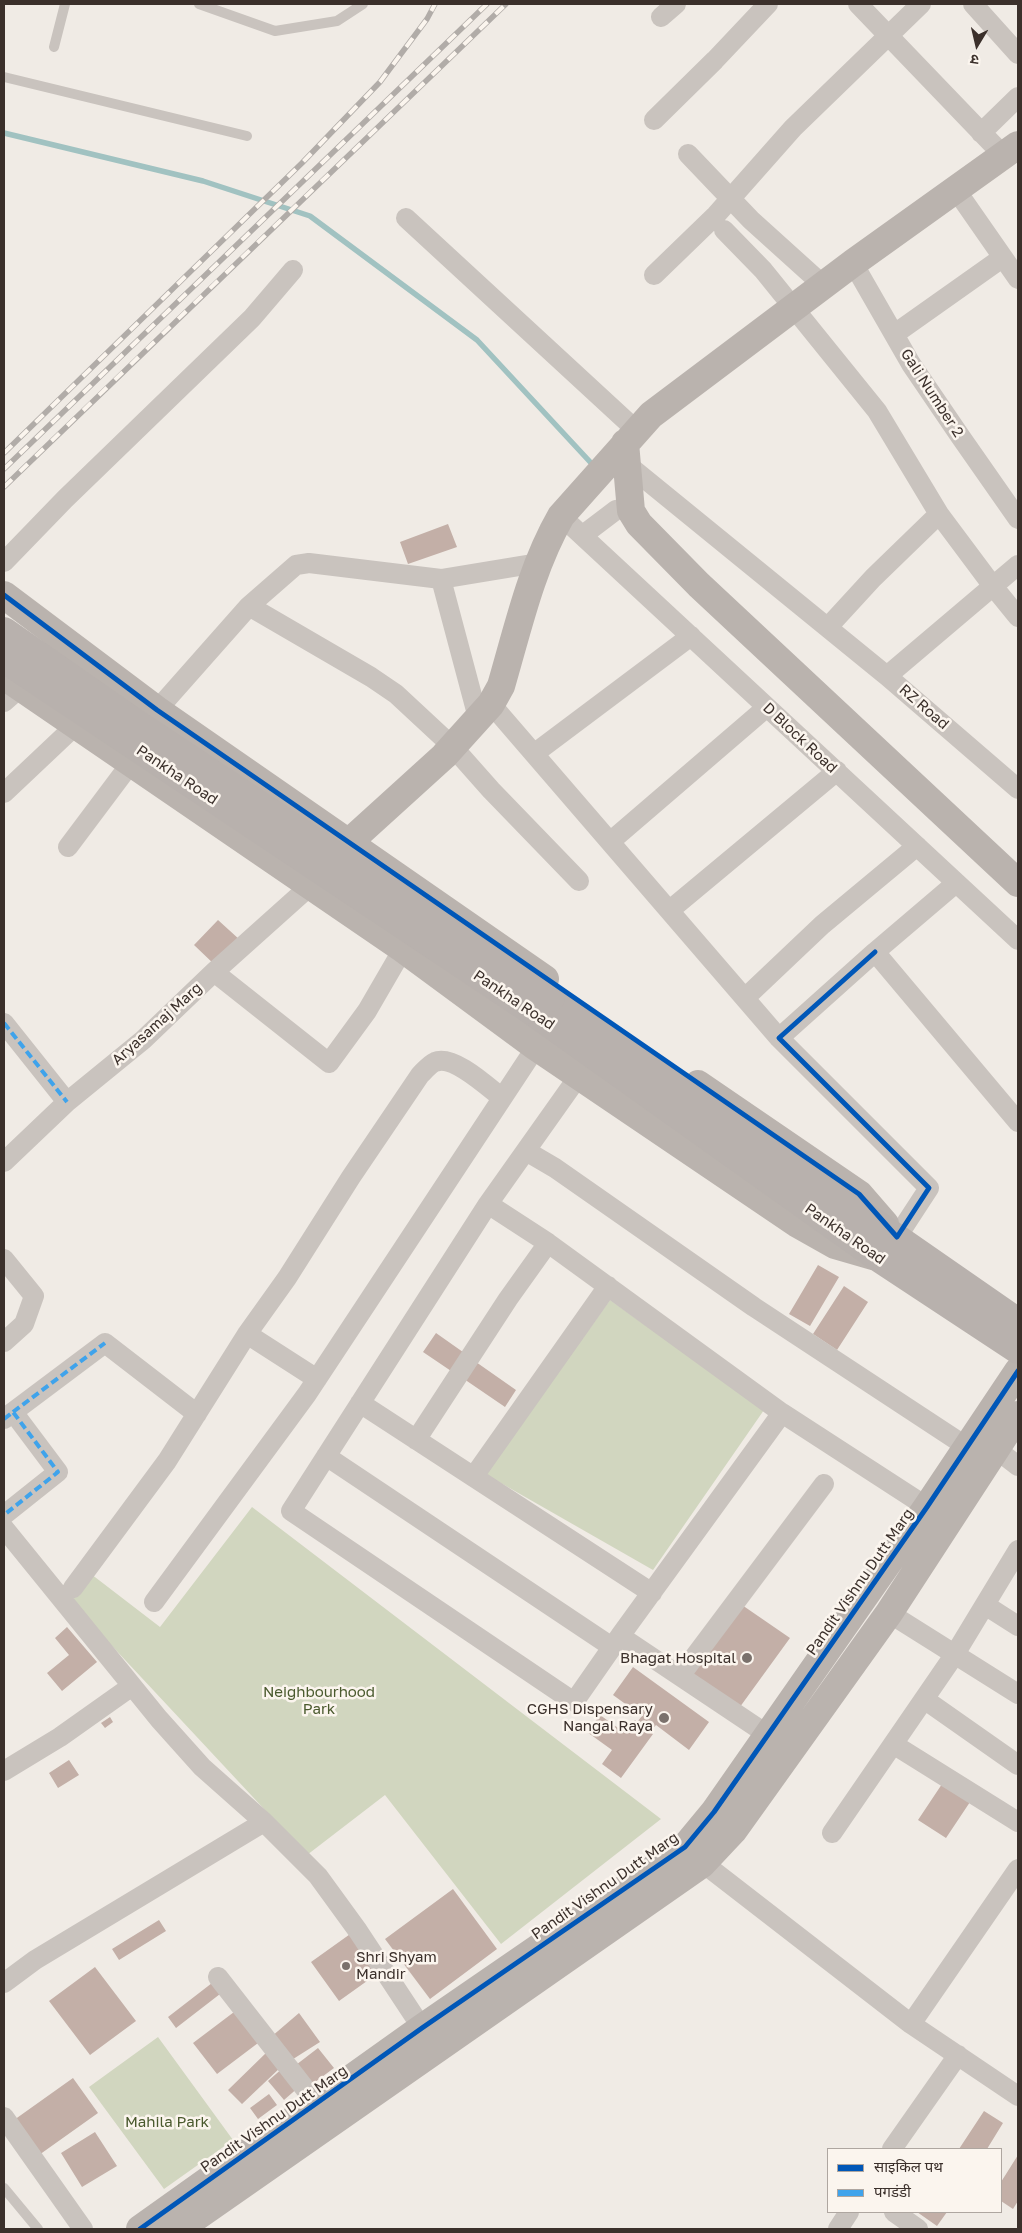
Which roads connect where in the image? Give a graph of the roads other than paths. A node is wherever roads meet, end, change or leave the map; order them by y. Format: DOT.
graph roads {
  1 [pos="65,4"];
  2 [pos="199,4"];
  3 [pos="363,4"];
  4 [pos="676,4"];
  5 [pos="768,4"];
  6 [pos="858,4"];
  7 [pos="921,4"];
  8 [pos="973,4"];
  9 [pos="661,17"];
  10 [pos="889,36"];
  11 [pos="54,47"];
  12 [pos="1018,54"];
  13 [pos="4,78"];
  14 [pos="1018,97"];
  15 [pos="654,120"];
  16 [pos="981,133"];
  17 [pos="247,136"];
  18 [pos="1011,150"];
  19 [pos="688,154"];
  20 [pos="956,190"];
  21 [pos="730,199"];
  22 [pos="406,218"];
  23 [pos="724,230"];
  24 [pos="1002,258"];
  25 [pos="853,263"];
  26 [pos="293,270"];
  27 [pos="654,275"];
  28 [pos="1018,279"];
  29 [pos="823,285"];
  30 [pos="793,308"];
  31 [pos="896,334"];
  32 [pos="630,446"];
  33 [pos="631,508"];
  34 [pos="939,514"];
  35 [pos="561,516"];
  36 [pos="1018,519"];
  37 [pos="583,535"];
  38 [pos="4,562"];
  39 [pos="538,562"];
  40 [pos="1018,565"];
  41 [pos="441,579"];
  42 [pos="992,585"];
  43 [pos="4,596"];
  44 [pos="249,606"];
  45 [pos="1018,617"];
  46 [pos="828,628"];
  47 [pos="4,632"];
  48 [pos="691,636"];
  49 [pos="4,659"];
  50 [pos="888,676"];
  51 [pos="9,689"];
  52 [pos="767,707"];
  53 [pos="157,710"];
  54 [pos="485,711"];
  55 [pos="76,725"];
  56 [pos="452,746"];
  57 [pos="535,753"];
  58 [pos="131,764"];
  59 [pos="837,772"];
  60 [pos="1018,789"];
  61 [pos="4,793"];
  62 [pos="611,841"];
  63 [pos="349,843"];
  64 [pos="917,846"];
  65 [pos="68,847"];
  66 [pos="578,881"];
  67 [pos="956,883"];
  68 [pos="1018,883"];
  69 [pos="308,884"];
  70 [pos="670,910"];
  71 [pos="1018,940"];
  72 [pos="403,949"];
  73 [pos="875,952"];
  74 [pos="214,972"];
  75 [pos="745,998"];
  76 [pos="541,1004"];
  77 [pos="4,1023"];
  78 [pos="779,1038"];
  79 [pos="536,1047"];
  80 [pos="578,1077"];
  81 [pos="502,1098"];
  82 [pos="67,1102"];
  83 [pos="1018,1122"];
  84 [pos="526,1151"];
  85 [pos="4,1162"];
  86 [pos="488,1204"];
  87 [pos="898,1237"];
  88 [pos="548,1243"];
  89 [pos="877,1257"];
  90 [pos="4,1258"];
  91 [pos="608,1286"];
  92 [pos="1018,1322"];
  93 [pos="247,1334"];
  94 [pos="4,1342"];
  95 [pos="1018,1350"];
  96 [pos="1018,1372"];
  97 [pos="317,1379"];
  98 [pos="360,1403"];
  99 [pos="782,1413"];
  100 [pos="197,1414"];
  101 [pos="8,1415"];
  102 [pos="1018,1415"];
  103 [pos="416,1440"];
  104 [pos="967,1447"];
  105 [pos="996,1449"];
  106 [pos="326,1456"];
  107 [pos="1018,1466"];
  108 [pos="474,1476"];
  109 [pos="824,1484"];
  110 [pos="927,1507"];
  111 [pos="4,1515"];
  112 [pos="4,1528"];
  113 [pos="1018,1550"];
  114 [pos="73,1588"];
  115 [pos="652,1593"];
  116 [pos="154,1602"];
  117 [pos="985,1605"];
  118 [pos="889,1614"];
  119 [pos="1018,1626"];
  120 [pos="616,1642"];
  121 [pos="955,1654"];
  122 [pos="680,1676"];
  123 [pos="132,1686"];
  124 [pos="1018,1694"];
  125 [pos="924,1699"];
  126 [pos="768,1734"];
  127 [pos="893,1744"];
  128 [pos="1018,1765"];
  129 [pos="4,1771"];
  130 [pos="264,1822"];
  131 [pos="1018,1822"];
  132 [pos="832,1833"];
  133 [pos="694,1856"];
  134 [pos="1018,1869"];
  135 [pos="218,1977"];
  136 [pos="4,1983"];
  137 [pos="912,2024"];
  138 [pos="422,2028"];
  139 [pos="958,2055"];
  140 [pos="1018,2096"];
  141 [pos="317,2104"];
  142 [pos="4,2117"];
  143 [pos="893,2148"];
  144 [pos="4,2188"];
  145 [pos="848,2213"];
  146 [pos="895,2213"];
  147 [pos="38,2229"];
  148 [pos="84,2229"];
  149 [pos="140,2229"];
  150 [pos="179,2229"];
  151 [pos="838,2229"];
  152 [pos="918,2229"];
  1 -- 11 [label="lane"];
  2 -- 3 [label="lane"];
  4 -- 9 [label="street"];
  5 -- 15 [label="street"];
  6 -- 10 [label="street"];
  7 -- 10 [label="street"];
  8 -- 12 [label="street"];
  10 -- 16 [label="street"];
  10 -- 21 [label="street"];
  13 -- 17 [label="lane"];
  14 -- 16 [label="street"];
  16 -- 18 [label="street"];
  18 -- 20 [label="street"];
  19 -- 21 [label="street"];
  20 -- 24 [label="street"];
  20 -- 25 [label="street"];
  21 -- 27 [label="street"];
  21 -- 29 [label="street"];
  22 -- 32 [label="street, RZ Road"];
  23 -- 30 [label="street"];
  24 -- 28 [label="street"];
  24 -- 31 [label="street"];
  25 -- 29 [label="street"];
  25 -- 31 [label="street, Gali Number 2"];
  26 -- 38 [label="street"];
  29 -- 30 [label="street"];
  30 -- 32 [label="street"];
  30 -- 34 [label="street"];
  31 -- 36 [label="street, Gali Number 2"];
  32 -- 33 [label="street"];
  32 -- 35 [label="street"];
  32 -- 46 [label="street, RZ Road"];
  33 -- 37 [label="street"];
  33 -- 68 [label="street"];
  34 -- 42 [label="street"];
  34 -- 46 [label="street"];
  35 -- 37 [label="street, D Block Road"];
  35 -- 39 [label="street"];
  37 -- 48 [label="street, D Block Road"];
  39 -- 41 [label="street"];
  39 -- 54 [label="street"];
  40 -- 42 [label="street"];
  41 -- 44 [label="street"];
  41 -- 54 [label="street"];
  42 -- 45 [label="street"];
  42 -- 50 [label="street"];
  43 -- 53 [label="street"];
  44 -- 53 [label="street"];
  44 -- 56 [label="street"];
  46 -- 50 [label="street, RZ Road"];
  47 -- 76 [label="main road, Pankha Road, bridge"];
  48 -- 52 [label="street, D Block Road"];
  48 -- 57 [label="street"];
  49 -- 76 [label="main road, Pankha Road, bridge"];
  50 -- 60 [label="street, RZ Road"];
  51 -- 55 [label="street"];
  52 -- 59 [label="street, D Block Road"];
  52 -- 62 [label="street"];
  53 -- 63 [label="street"];
  54 -- 56 [label="street"];
  54 -- 57 [label="street"];
  55 -- 58 [label="street"];
  55 -- 61 [label="street"];
  56 -- 63 [label="street"];
  56 -- 66 [label="street"];
  57 -- 62 [label="street"];
  58 -- 65 [label="street"];
  58 -- 69 [label="street"];
  59 -- 64 [label="street, D Block Road"];
  59 -- 70 [label="street"];
  62 -- 70 [label="street"];
  63 -- 69 [label="street"];
  63 -- 87 [label="street"];
  64 -- 67 [label="street, D Block Road"];
  64 -- 75 [label="street"];
  67 -- 71 [label="street, D Block Road"];
  67 -- 73 [label="street"];
  69 -- 72 [label="street"];
  69 -- 74 [label="street, Aryasamaj Marg"];
  70 -- 75 [label="street"];
  72 -- 74 [label="street"];
  72 -- 79 [label="street"];
  73 -- 78 [label="street"];
  73 -- 83 [label="street"];
  74 -- 82 [label="street, Aryasamaj Marg"];
  75 -- 78 [label="street"];
  76 -- 87 [label="main road, Pankha Road"];
  76 -- 89 [label="main road, Pankha Road"];
  77 -- 82 [label="street"];
  78 -- 87 [label="street"];
  79 -- 80 [label="street"];
  79 -- 81 [label="street"];
  80 -- 84 [label="street"];
  80 -- 89 [label="street"];
  81 -- 93 [label="street"];
  81 -- 97 [label="street"];
  82 -- 85 [label="street, Aryasamaj Marg"];
  84 -- 86 [label="street"];
  84 -- 104 [label="street"];
  86 -- 88 [label="street"];
  86 -- 98 [label="street"];
  87 -- 92 [label="main road, Pankha Road"];
  88 -- 91 [label="street"];
  88 -- 103 [label="street"];
  89 -- 95 [label="main road, Pankha Road"];
  90 -- 94 [label="street"];
  91 -- 99 [label="street"];
  91 -- 108 [label="street"];
  93 -- 97 [label="street"];
  93 -- 100 [label="street"];
  96 -- 104 [label="street, Pandit Vishnu Dutt Marg"];
  97 -- 116 [label="street"];
  98 -- 103 [label="street"];
  98 -- 106 [label="street"];
  99 -- 110 [label="street"];
  99 -- 115 [label="street"];
  100 -- 101 [label="street"];
  100 -- 114 [label="street"];
  101 -- 111 [label="street"];
  102 -- 105 [label="street, Pandit Vishnu Dutt Marg"];
  103 -- 108 [label="street"];
  104 -- 110 [label="street, Pandit Vishnu Dutt Marg"];
  105 -- 107 [label="street"];
  105 -- 118 [label="street, Pandit Vishnu Dutt Marg"];
  106 -- 120 [label="street"];
  106 -- 120 [label="street"];
  108 -- 115 [label="street"];
  109 -- 122 [label="street"];
  110 -- 126 [label="street, Pandit Vishnu Dutt Marg"];
  112 -- 123 [label="street"];
  113 -- 117 [label="street"];
  115 -- 120 [label="street"];
  117 -- 119 [label="street"];
  117 -- 121 [label="street"];
  118 -- 121 [label="street"];
  118 -- 133 [label="street, Pandit Vishnu Dutt Marg"];
  120 -- 122 [label="street"];
  121 -- 124 [label="street"];
  121 -- 125 [label="street"];
  122 -- 126 [label="street"];
  123 -- 129 [label="street"];
  123 -- 130 [label="street"];
  125 -- 127 [label="street"];
  125 -- 128 [label="street"];
  126 -- 133 [label="street, Pandit Vishnu Dutt Marg"];
  127 -- 131 [label="street"];
  127 -- 132 [label="street"];
  130 -- 136 [label="street"];
  130 -- 138 [label="street"];
  133 -- 137 [label="street"];
  133 -- 138 [label="street, Pandit Vishnu Dutt Marg"];
  133 -- 150 [label="street, Pandit Vishnu Dutt Marg"];
  134 -- 137 [label="street"];
  135 -- 141 [label="street"];
  137 -- 139 [label="street"];
  138 -- 141 [label="street, Pandit Vishnu Dutt Marg"];
  139 -- 140 [label="street"];
  139 -- 143 [label="street"];
  141 -- 149 [label="street, Pandit Vishnu Dutt Marg"];
  142 -- 148 [label="street"];
  144 -- 147 [label="lane"];
  145 -- 151 [label="street"];
  146 -- 152 [label="street"];
}
